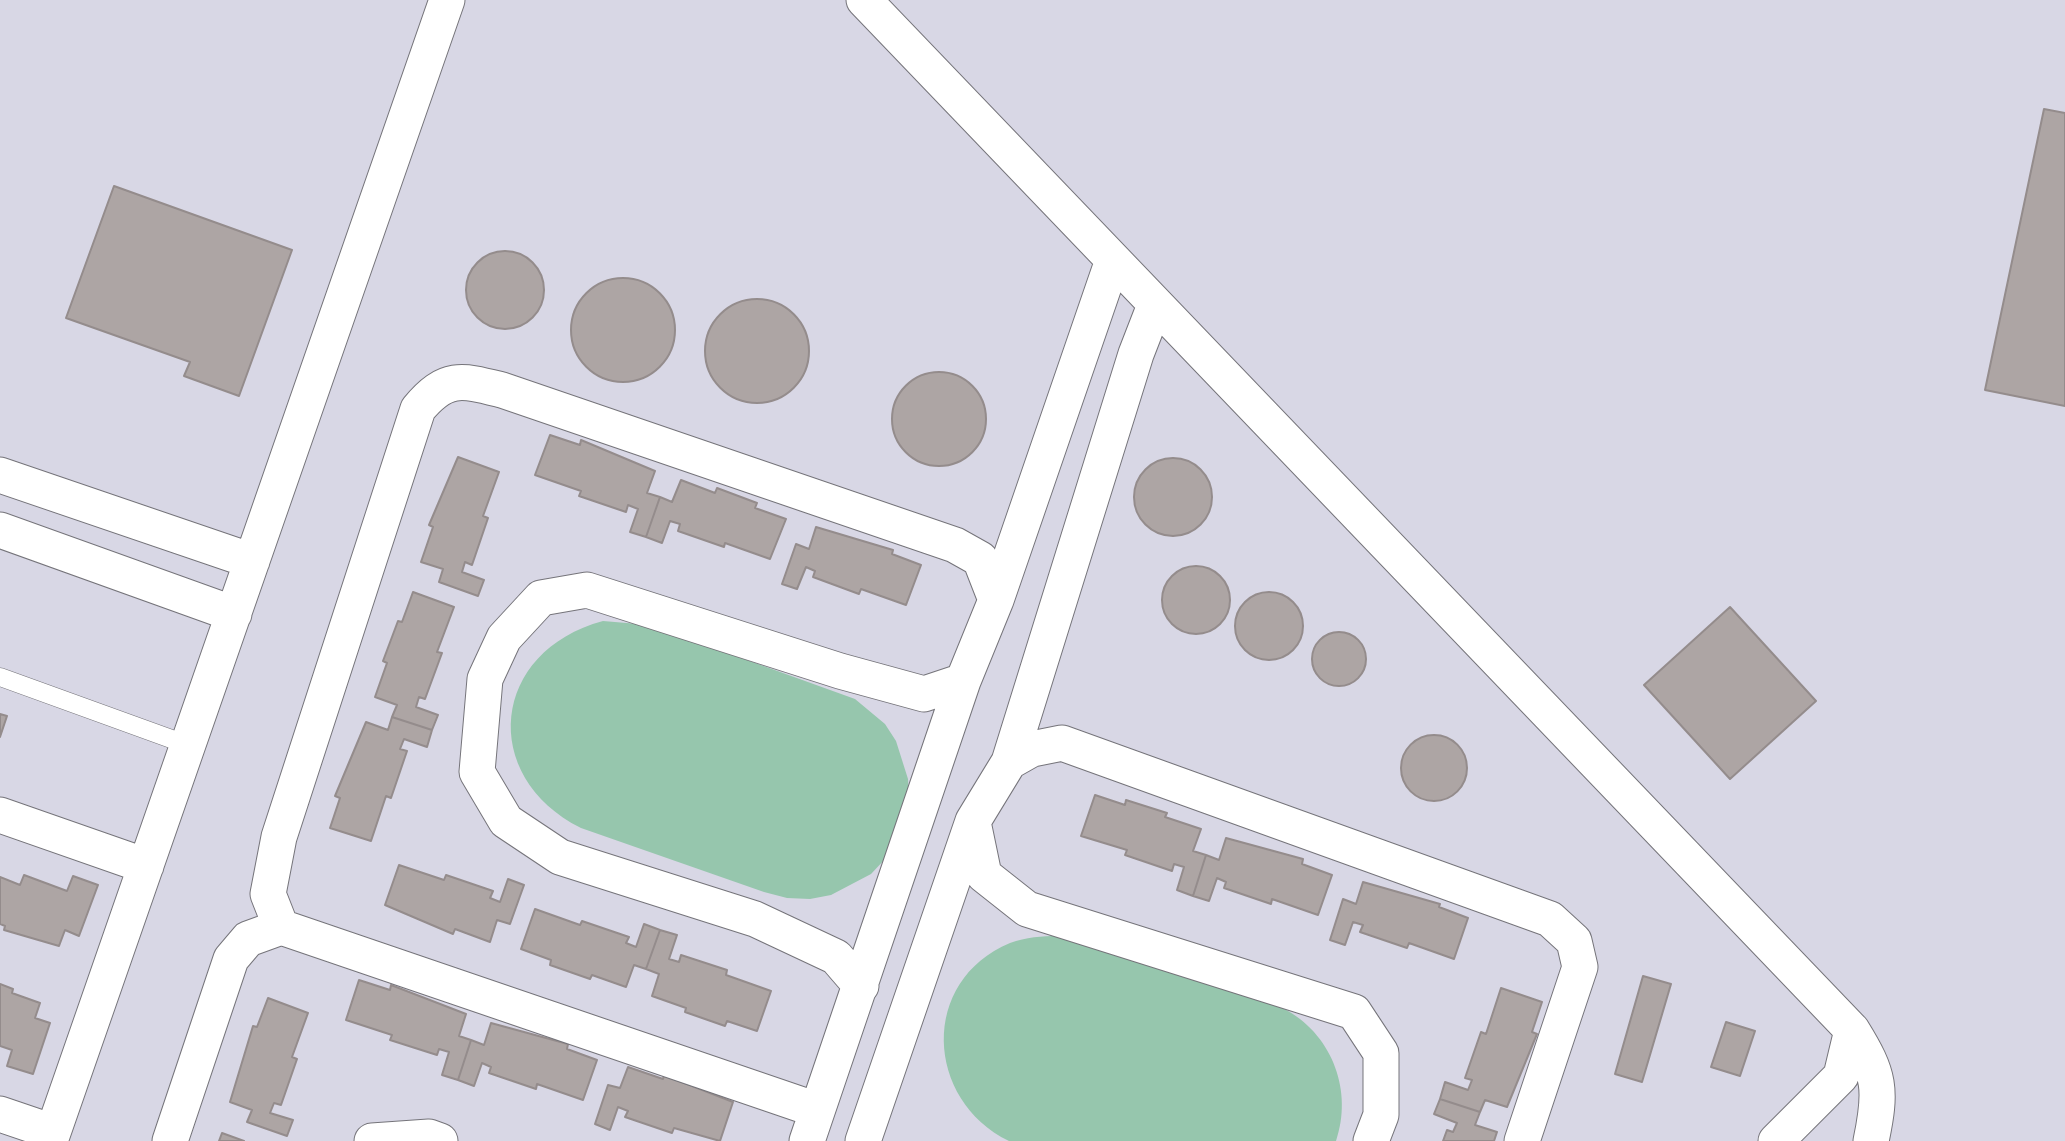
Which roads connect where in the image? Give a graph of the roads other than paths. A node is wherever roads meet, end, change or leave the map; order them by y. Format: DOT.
graph roads {
  1 [pos="447,0"];
  2 [pos="864,0"];
  3 [pos="1113,260"];
  4 [pos="1155,305"];
  5 [pos="0,475"];
  6 [pos="0,530"];
  7 [pos="252,561"];
  8 [pos="996,600"];
  9 [pos="234,614"];
  10 [pos="0,677"];
  11 [pos="963,681"];
  12 [pos="188,745"];
  13 [pos="1009,762"];
  14 [pos="0,815"];
  15 [pos="973,821"];
  16 [pos="146,866"];
  17 [pos="281,927"];
  18 [pos="861,986"];
  19 [pos="1852,1030"];
  20 [pos="0,1114"];
  21 [pos="812,1125"];
  22 [pos="51,1137"];
  23 [pos="170,1141"];
  24 [pos="372,1141"];
  25 [pos="440,1141"];
  26 [pos="863,1141"];
  27 [pos="1371,1141"];
  28 [pos="1522,1141"];
  29 [pos="1776,1141"];
  30 [pos="1871,1141"];
  1 -- 7 [label="street"];
  2 -- 3 [label="street"];
  3 -- 4 [label="street"];
  3 -- 8 [label="street"];
  4 -- 13 [label="street"];
  4 -- 19 [label="street"];
  5 -- 7 [label="street"];
  6 -- 9 [label="street"];
  7 -- 9 [label="street"];
  8 -- 11 [label="street"];
  8 -- 17 [label="street"];
  9 -- 12 [label="street"];
  10 -- 12 [label="lane"];
  11 -- 18 [label="street"];
  11 -- 18 [label="street"];
  12 -- 16 [label="street"];
  13 -- 15 [label="street"];
  13 -- 28 [label="street"];
  14 -- 16 [label="street"];
  15 -- 26 [label="street"];
  15 -- 27 [label="street"];
  16 -- 22 [label="street"];
  17 -- 21 [label="street"];
  17 -- 23 [label="street"];
  18 -- 21 [label="street"];
  19 -- 29 [label="street"];
  19 -- 30 [label="street"];
  20 -- 22 [label="street"];
  24 -- 25 [label="street"];
}
